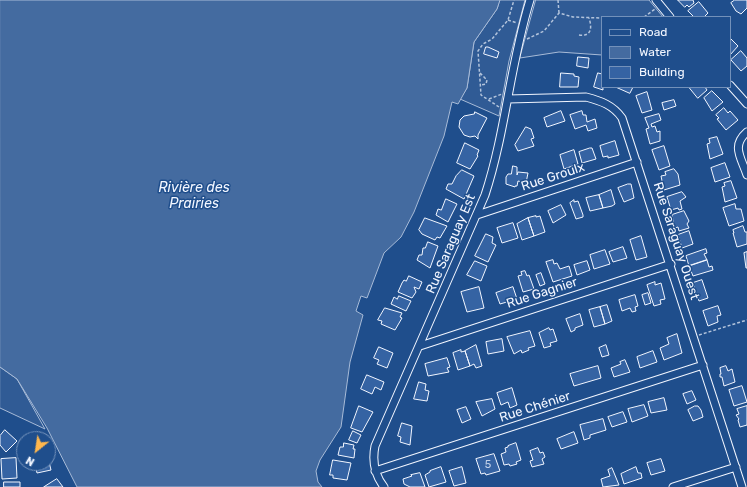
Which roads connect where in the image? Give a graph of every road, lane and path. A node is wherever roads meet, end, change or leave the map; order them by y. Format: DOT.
graph roads {
  1 [pos="514,0"];
  2 [pos="530,0"];
  3 [pos="558,0"];
  4 [pos="658,3"];
  5 [pos="559,13"];
  6 [pos="645,16"];
  7 [pos="669,16"];
  8 [pos="589,18"];
  9 [pos="601,18"];
  10 [pos="508,20"];
  11 [pos="522,25"];
  12 [pos="579,35"];
  13 [pos="519,39"];
  14 [pos="480,72"];
  15 [pos="481,85"];
  16 [pos="731,86"];
  17 [pos="509,90"];
  18 [pos="489,99"];
  19 [pos="508,99"];
  20 [pos="747,104"];
  21 [pos="505,112"];
  22 [pos="747,132"];
  23 [pos="744,154"];
  24 [pos="637,162"];
  25 [pos="747,175"];
  26 [pos="477,215"];
  27 [pos="671,264"];
  28 [pos="747,320"];
  29 [pos="694,337"];
  30 [pos="420,346"];
  31 [pos="703,366"];
  32 [pos="736,466"];
  33 [pos="375,471"];
  34 [pos="384,487"];
  35 [pos="673,487"];
  36 [pos="742,487"];
  1 -- 10 [label="path"];
  2 -- 11 [label="street, Rue Saraguay Est"];
  3 -- 5 [label="path"];
  4 -- 6 [label="path"];
  4 -- 7 [label="street"];
  5 -- 8 [label="path"];
  5 -- 13 [label="path"];
  8 -- 9 [label="path"];
  8 -- 12 [label="path"];
  10 -- 11 [label="path"];
  10 -- 14 [label="path"];
  11 -- 13 [label="street, Rue Saraguay Est"];
  13 -- 17 [label="street, Rue Saraguay Est"];
  14 -- 15 [label="path"];
  14 -- 15 [label="path"];
  15 -- 18 [label="path"];
  16 -- 20 [label="street"];
  17 -- 18 [label="path"];
  17 -- 19 [label="street, Rue Saraguay Est"];
  18 -- 21 [label="path"];
  19 -- 21 [label="street, Rue Saraguay Est"];
  19 -- 24 [label="street, Rue Saraguay Ouest"];
  21 -- 26 [label="street, Rue Saraguay Est"];
  22 -- 23 [label="street"];
  23 -- 25 [label="street"];
  24 -- 26 [label="street, Rue Groulx"];
  24 -- 27 [label="street, Rue Saraguay Ouest"];
  26 -- 30 [label="street, Rue Saraguay Est"];
  27 -- 29 [label="street, Rue Saraguay Ouest"];
  27 -- 30 [label="street, Rue Gagnier"];
  28 -- 29 [label="path"];
  29 -- 31 [label="street, Rue Saraguay Ouest"];
  30 -- 33 [label="street, Rue Saraguay Est"];
  31 -- 32 [label="street, Rue Saraguay Ouest"];
  31 -- 33 [label="street, Rue Chénier"];
  32 -- 35 [label="street"];
  32 -- 36 [label="street, Rue Saraguay Ouest"];
  33 -- 34 [label="street, Rue Saraguay Est"];
}
